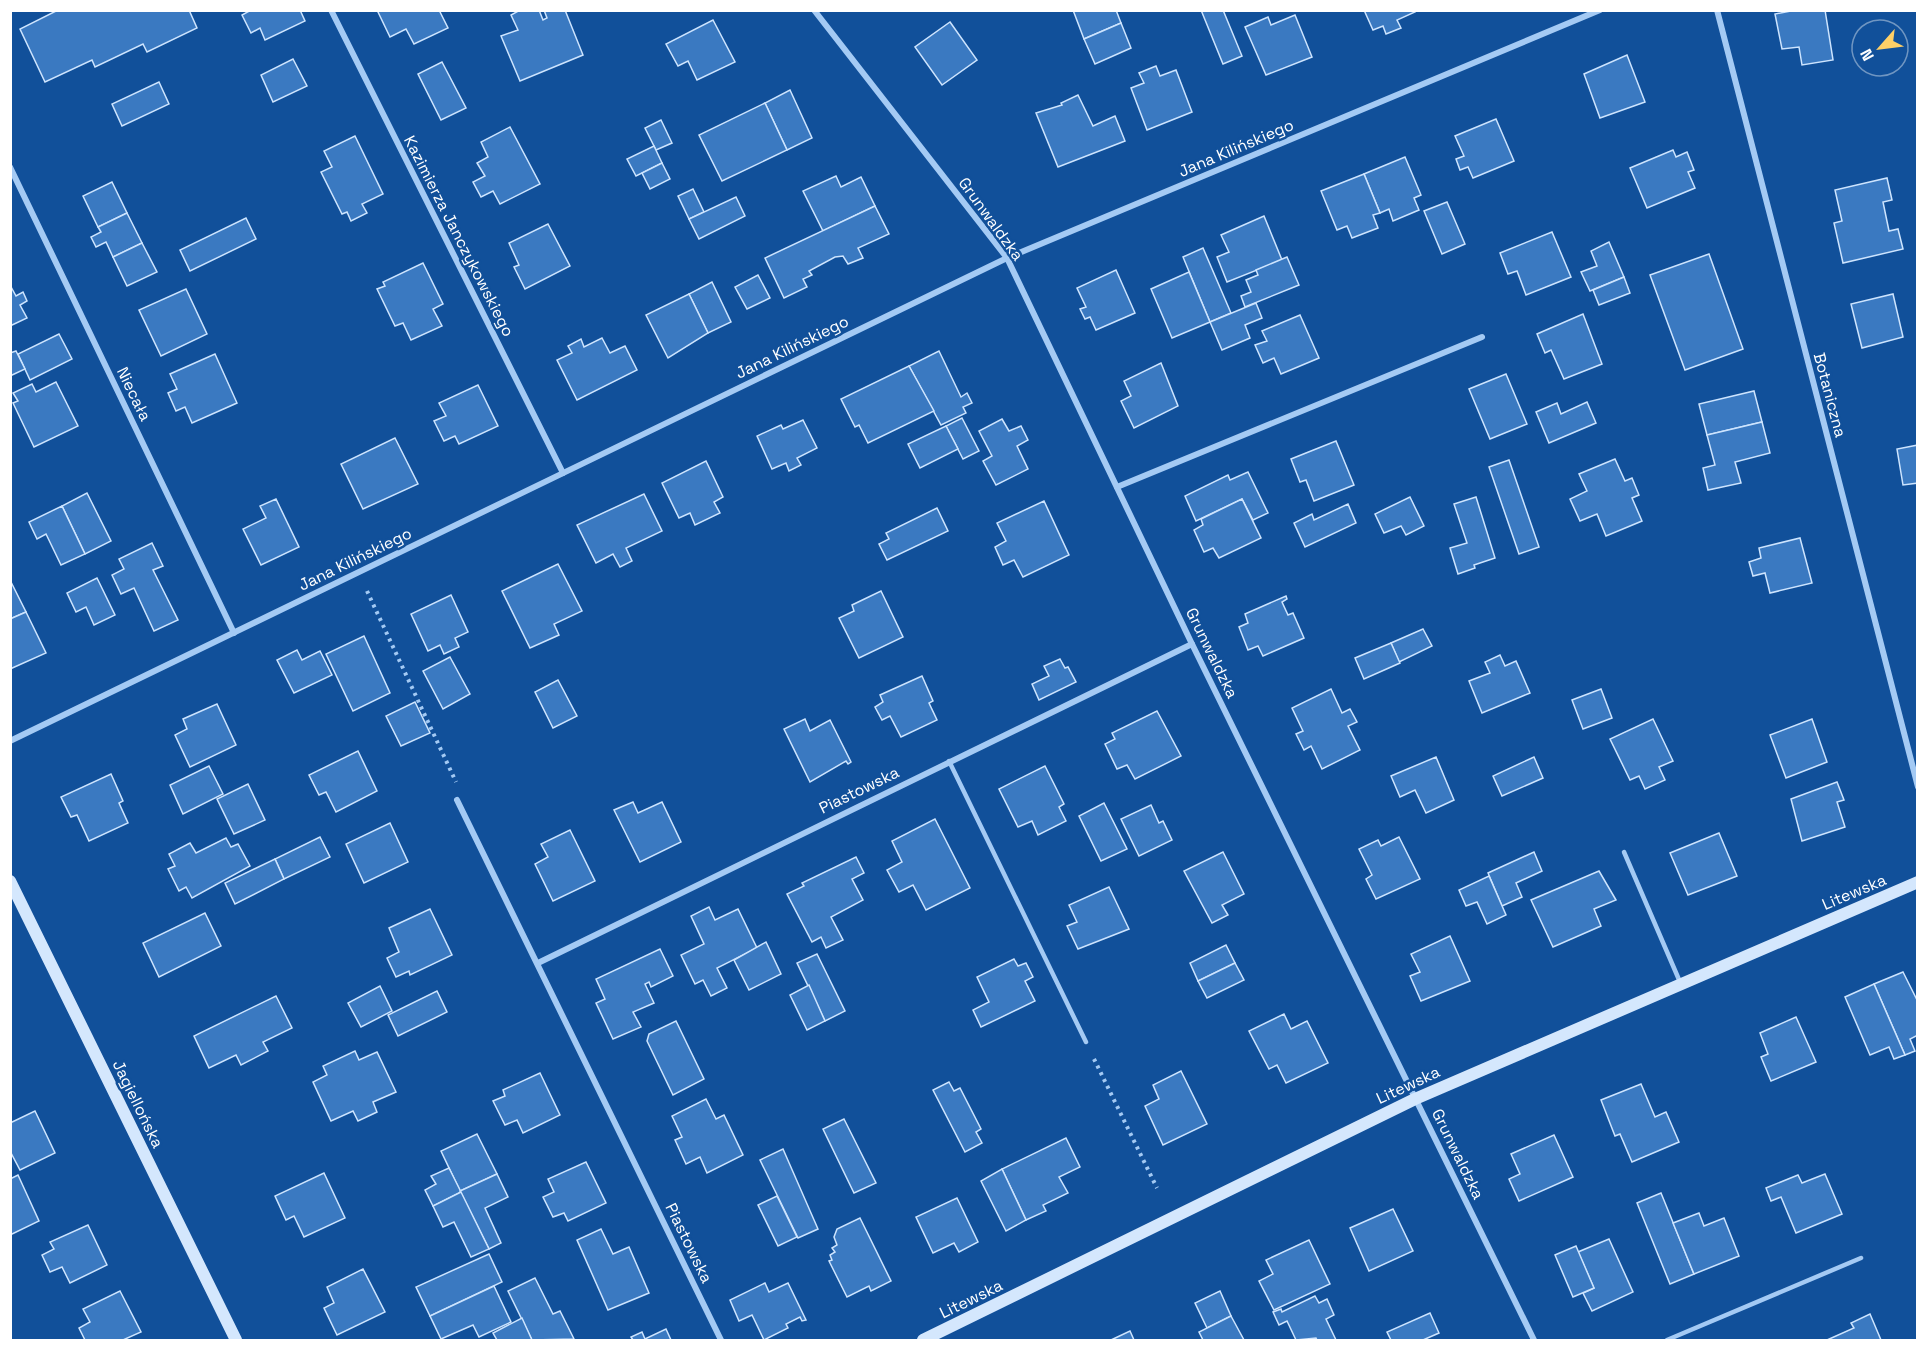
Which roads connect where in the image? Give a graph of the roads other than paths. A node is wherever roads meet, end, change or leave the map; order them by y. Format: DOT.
graph roads {
  1 [pos="331,10"];
  2 [pos="813,10"];
  3 [pos="1600,10"];
  4 [pos="1716,10"];
  5 [pos="10,167"];
  6 [pos="1007,258"];
  7 [pos="1482,337"];
  8 [pos="563,473"];
  9 [pos="1117,487"];
  10 [pos="234,633"];
  11 [pos="1192,644"];
  12 [pos="10,741"];
  13 [pos="949,761"];
  14 [pos="1917,787"];
  15 [pos="457,800"];
  16 [pos="1624,852"];
  17 [pos="10,882"];
  18 [pos="1917,882"];
  19 [pos="538,963"];
  20 [pos="1681,985"];
  21 [pos="1086,1042"];
  22 [pos="1415,1098"];
  23 [pos="1861,1257"];
  24 [pos="236,1341"];
  25 [pos="721,1341"];
  26 [pos="923,1341"];
  27 [pos="1534,1341"];
  28 [pos="1667,1341"];
  1 -- 8 [label="street, Kazimierza Janczykowskiego"];
  2 -- 6 [label="street, Grunwaldzka"];
  3 -- 6 [label="street, Jana Kilińskiego"];
  4 -- 14 [label="street, Botaniczna"];
  5 -- 10 [label="street, Niecała"];
  6 -- 8 [label="street, Jana Kilińskiego"];
  6 -- 9 [label="street, Grunwaldzka"];
  7 -- 9 [label="street"];
  8 -- 10 [label="street, Jana Kilińskiego"];
  9 -- 11 [label="street, Grunwaldzka"];
  10 -- 12 [label="street, Jana Kilińskiego"];
  11 -- 13 [label="street, Piastowska"];
  11 -- 22 [label="street, Grunwaldzka"];
  13 -- 19 [label="street, Piastowska"];
  13 -- 21 [label="lane"];
  15 -- 19 [label="street, Piastowska"];
  16 -- 20 [label="lane"];
  17 -- 24 [label="main road, Jagiellońska"];
  18 -- 20 [label="main road, Litewska"];
  19 -- 25 [label="street, Piastowska"];
  20 -- 22 [label="main road, Litewska"];
  22 -- 26 [label="main road, Litewska"];
  22 -- 27 [label="street, Grunwaldzka"];
  23 -- 28 [label="lane"];
}
